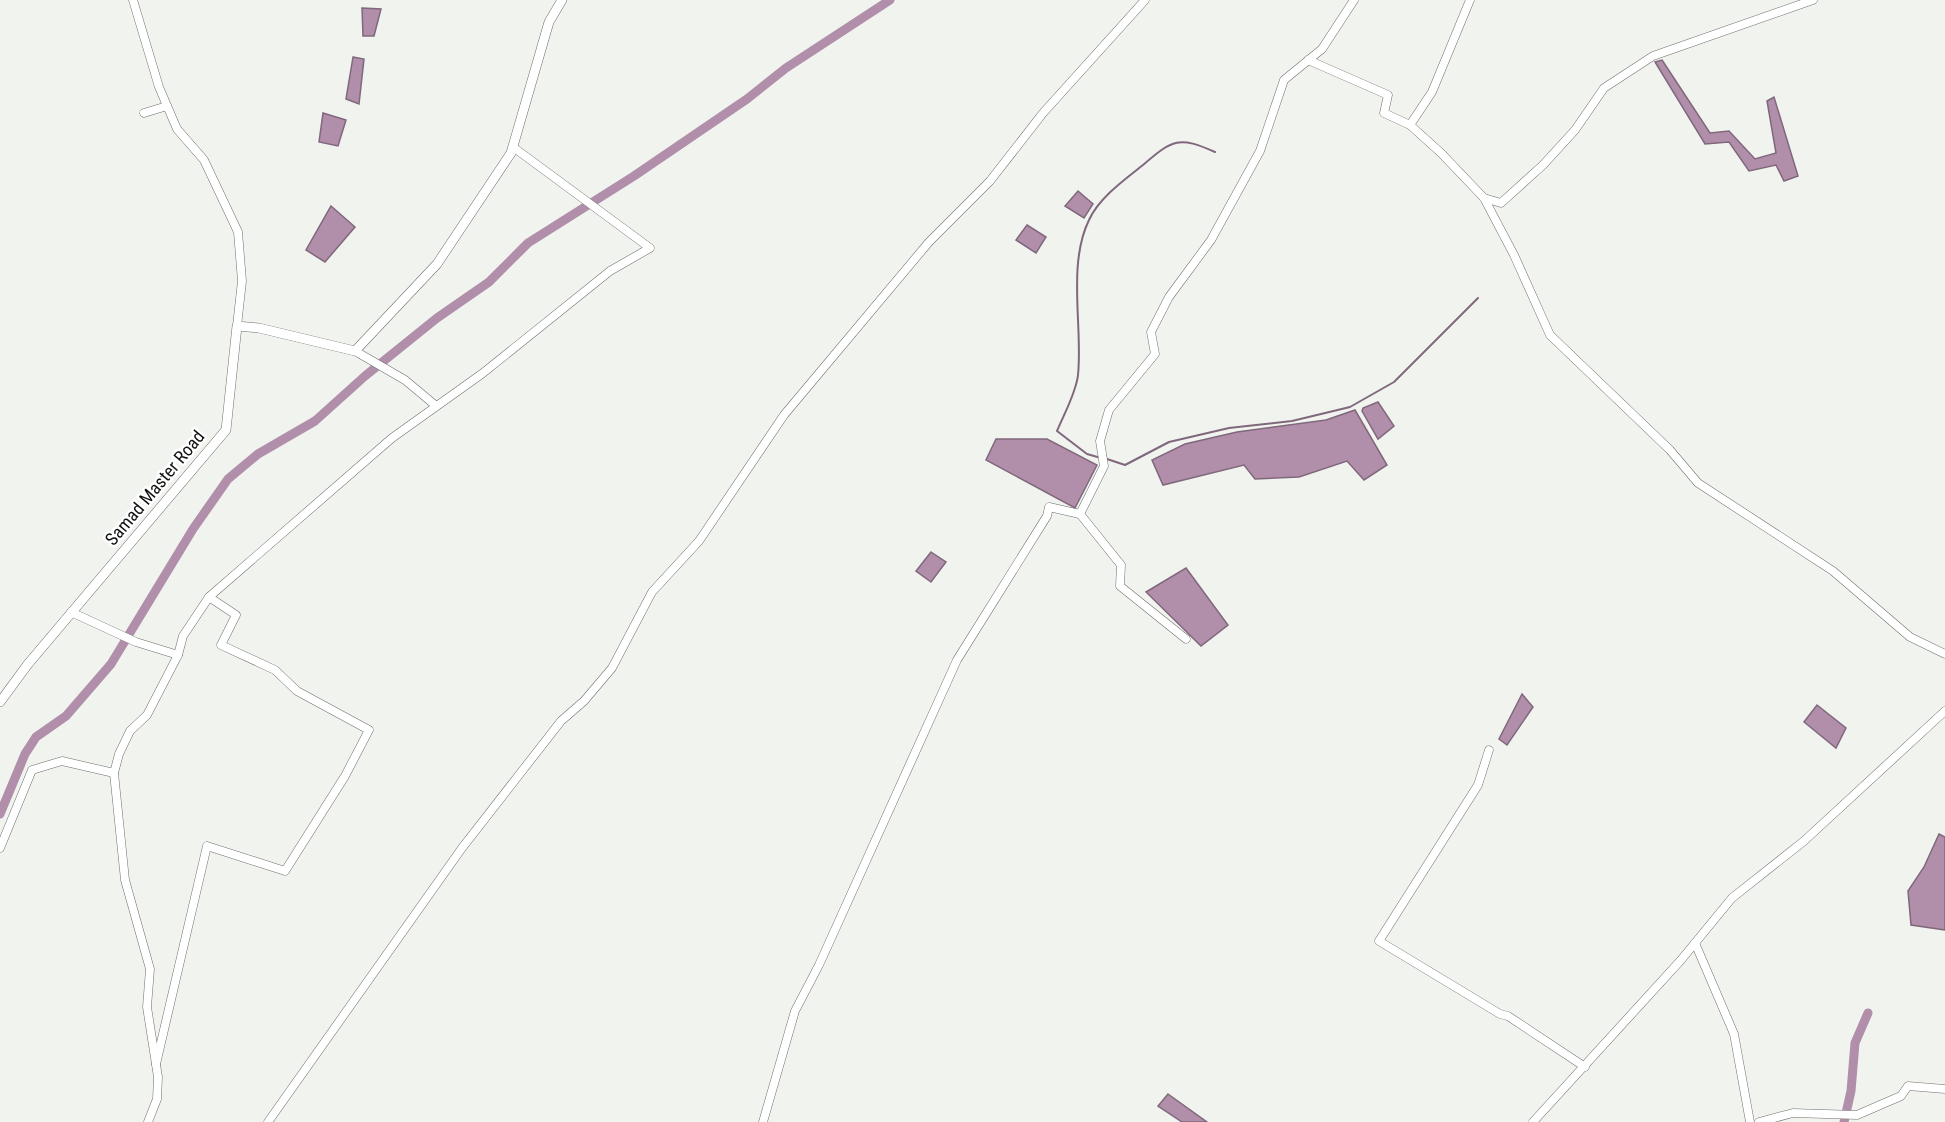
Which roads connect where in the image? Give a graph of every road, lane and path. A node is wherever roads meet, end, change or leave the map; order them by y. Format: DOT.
graph roads {
  1 [pos="133,0"];
  2 [pos="562,0"];
  3 [pos="1145,0"];
  4 [pos="1354,0"];
  5 [pos="1470,0"];
  6 [pos="1813,0"];
  7 [pos="1308,60"];
  8 [pos="167,106"];
  9 [pos="144,114"];
  10 [pos="1410,125"];
  11 [pos="513,147"];
  12 [pos="1484,198"];
  13 [pos="237,326"];
  14 [pos="359,354"];
  15 [pos="435,405"];
  16 [pos="1080,514"];
  17 [pos="209,597"];
  18 [pos="72,612"];
  19 [pos="1186,639"];
  20 [pos="1945,654"];
  21 [pos="178,655"];
  22 [pos="0,702"];
  23 [pos="1945,711"];
  24 [pos="1489,750"];
  25 [pos="114,774"];
  26 [pos="0,848"];
  27 [pos="1695,943"];
  28 [pos="156,1064"];
  29 [pos="1585,1067"];
  30 [pos="1945,1089"];
  31 [pos="148,1122"];
  32 [pos="268,1122"];
  33 [pos="762,1122"];
  34 [pos="1533,1122"];
  35 [pos="1750,1122"];
  36 [pos="1759,1122"];
  1 -- 8 [label="street"];
  2 -- 11 [label="street"];
  3 -- 32 [label="street"];
  4 -- 7 [label="street"];
  5 -- 10 [label="street"];
  6 -- 12 [label="street"];
  7 -- 10 [label="street"];
  7 -- 16 [label="street"];
  8 -- 9 [label="street"];
  8 -- 13 [label="street"];
  10 -- 12 [label="street"];
  11 -- 14 [label="street"];
  11 -- 15 [label="street"];
  12 -- 20 [label="street"];
  13 -- 14 [label="street"];
  13 -- 18 [label="street, Samad Master Road"];
  14 -- 15 [label="street"];
  15 -- 17 [label="street"];
  16 -- 19 [label="street"];
  16 -- 33 [label="street"];
  17 -- 21 [label="street"];
  17 -- 28 [label="street"];
  18 -- 21 [label="street"];
  18 -- 22 [label="street, Samad Master Road"];
  21 -- 25 [label="street"];
  23 -- 27 [label="street"];
  24 -- 29 [label="street"];
  25 -- 26 [label="street"];
  25 -- 28 [label="street"];
  27 -- 29 [label="street"];
  27 -- 35 [label="street"];
  28 -- 31 [label="street"];
  29 -- 34 [label="street"];
  30 -- 36 [label="street"];
}
